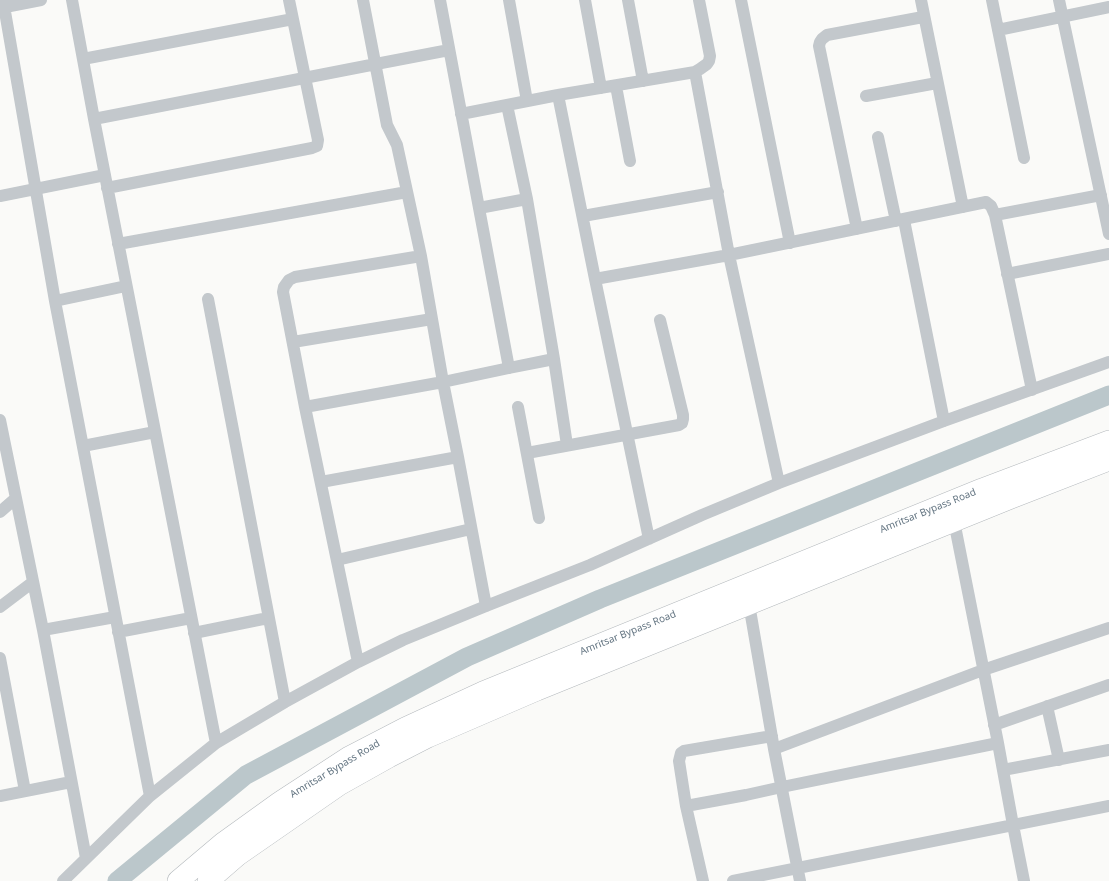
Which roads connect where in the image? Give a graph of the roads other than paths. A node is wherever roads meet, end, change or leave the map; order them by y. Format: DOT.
graph roads {
  1 [pos="41,0"];
  2 [pos="72,0"];
  3 [pos="289,0"];
  4 [pos="363,0"];
  5 [pos="440,0"];
  6 [pos="509,0"];
  7 [pos="586,0"];
  8 [pos="628,0"];
  9 [pos="699,0"];
  10 [pos="741,0"];
  11 [pos="920,0"];
  12 [pos="992,0"];
  13 [pos="1060,0"];
  14 [pos="2,5"];
  15 [pos="1109,7"];
  16 [pos="1063,16"];
  17 [pos="923,17"];
  18 [pos="293,19"];
  19 [pos="998,30"];
  20 [pos="449,50"];
  21 [pos="83,59"];
  22 [pos="376,64"];
  23 [pos="695,72"];
  24 [pos="305,78"];
  25 [pos="643,81"];
  26 [pos="937,83"];
  27 [pos="616,86"];
  28 [pos="601,88"];
  29 [pos="558,95"];
  30 [pos="866,96"];
  31 [pos="527,101"];
  32 [pos="507,105"];
  33 [pos="461,114"];
  34 [pos="94,119"];
  35 [pos="878,137"];
  36 [pos="1024,158"];
  37 [pos="630,161"];
  38 [pos="105,175"];
  39 [pos="107,188"];
  40 [pos="36,190"];
  41 [pos="407,192"];
  42 [pos="718,192"];
  43 [pos="1101,194"];
  44 [pos="0,196"];
  45 [pos="527,199"];
  46 [pos="963,207"];
  47 [pos="479,208"];
  48 [pos="995,215"];
  49 [pos="582,216"];
  50 [pos="900,220"];
  51 [pos="857,229"];
  52 [pos="1109,234"];
  53 [pos="790,243"];
  54 [pos="118,244"];
  55 [pos="729,254"];
  56 [pos="1109,254"];
  57 [pos="421,256"];
  58 [pos="1007,274"];
  59 [pos="595,279"];
  60 [pos="126,286"];
  61 [pos="208,299"];
  62 [pos="56,301"];
  63 [pos="432,319"];
  64 [pos="660,320"];
  65 [pos="293,342"];
  66 [pos="554,359"];
  67 [pos="1109,362"];
  68 [pos="510,368"];
  69 [pos="443,382"];
  70 [pos="1032,390"];
  71 [pos="305,407"];
  72 [pos="518,407"];
  73 [pos="0,420"];
  74 [pos="944,421"];
  75 [pos="155,432"];
  76 [pos="627,435"];
  77 [pos="1109,441"];
  78 [pos="567,445"];
  79 [pos="83,446"];
  80 [pos="3,453"];
  81 [pos="527,453"];
  82 [pos="458,457"];
  83 [pos="1109,460"];
  84 [pos="321,482"];
  85 [pos="779,483"];
  86 [pos="16,498"];
  87 [pos="0,512"];
  88 [pos="539,518"];
  89 [pos="954,521"];
  90 [pos="471,528"];
  91 [pos="649,539"];
  92 [pos="337,560"];
  93 [pos="33,582"];
  94 [pos="748,604"];
  95 [pos="486,606"];
  96 [pos="0,607"];
  97 [pos="115,617"];
  98 [pos="191,618"];
  99 [pos="268,618"];
  100 [pos="1109,628"];
  101 [pos="43,630"];
  102 [pos="118,632"];
  103 [pos="194,633"];
  104 [pos="0,658"];
  105 [pos="358,662"];
  106 [pos="983,670"];
  107 [pos="1109,685"];
  108 [pos="285,702"];
  109 [pos="1048,706"];
  110 [pos="994,725"];
  111 [pos="772,736"];
  112 [pos="216,743"];
  113 [pos="998,743"];
  114 [pos="774,749"];
  115 [pos="1109,750"];
  116 [pos="1059,760"];
  117 [pos="1003,770"];
  118 [pos="71,782"];
  119 [pos="782,787"];
  120 [pos="25,791"];
  121 [pos="0,796"];
  122 [pos="150,796"];
  123 [pos="686,806"];
  124 [pos="1109,806"];
  125 [pos="1013,825"];
  126 [pos="86,858"];
  127 [pos="797,868"];
  128 [pos="63,881"];
  129 [pos="178,881"];
  130 [pos="208,881"];
  131 [pos="703,881"];
  132 [pos="733,881"];
  133 [pos="800,881"];
  134 [pos="1024,881"];
  1 -- 14 [label="street"];
  2 -- 21 [label="street"];
  3 -- 18 [label="street"];
  4 -- 22 [label="street"];
  5 -- 20 [label="street"];
  6 -- 31 [label="street"];
  7 -- 28 [label="street"];
  8 -- 25 [label="street"];
  9 -- 23 [label="street"];
  10 -- 53 [label="street"];
  11 -- 17 [label="street"];
  12 -- 19 [label="street"];
  13 -- 16 [label="street"];
  14 -- 40 [label="street"];
  15 -- 16 [label="street"];
  16 -- 19 [label="street"];
  16 -- 43 [label="street"];
  17 -- 26 [label="street"];
  17 -- 51 [label="street"];
  18 -- 21 [label="street"];
  18 -- 24 [label="street"];
  19 -- 36 [label="street"];
  20 -- 22 [label="street"];
  20 -- 33 [label="street"];
  21 -- 34 [label="street"];
  22 -- 24 [label="street"];
  22 -- 41 [label="street"];
  23 -- 25 [label="street"];
  23 -- 42 [label="street"];
  24 -- 34 [label="street"];
  24 -- 39 [label="street"];
  25 -- 27 [label="street"];
  26 -- 30 [label="street"];
  26 -- 46 [label="street"];
  27 -- 28 [label="street"];
  27 -- 37 [label="street"];
  28 -- 29 [label="street"];
  29 -- 31 [label="street"];
  29 -- 49 [label="street"];
  31 -- 32 [label="street"];
  32 -- 33 [label="street"];
  32 -- 45 [label="street"];
  33 -- 47 [label="street"];
  34 -- 38 [label="street"];
  35 -- 50 [label="street"];
  38 -- 39 [label="street"];
  38 -- 40 [label="street"];
  39 -- 54 [label="street"];
  40 -- 44 [label="street"];
  40 -- 62 [label="street"];
  41 -- 54 [label="street"];
  41 -- 57 [label="street"];
  42 -- 49 [label="street"];
  42 -- 55 [label="street"];
  43 -- 48 [label="street"];
  43 -- 52 [label="street"];
  45 -- 47 [label="street"];
  45 -- 66 [label="street"];
  46 -- 48 [label="street"];
  46 -- 50 [label="street"];
  47 -- 68 [label="street"];
  48 -- 58 [label="street"];
  49 -- 59 [label="street"];
  50 -- 51 [label="street"];
  50 -- 74 [label="street"];
  51 -- 53 [label="street"];
  53 -- 55 [label="street"];
  54 -- 60 [label="street"];
  55 -- 59 [label="street"];
  55 -- 85 [label="street"];
  56 -- 58 [label="street"];
  57 -- 63 [label="street"];
  57 -- 65 [label="street"];
  58 -- 70 [label="street"];
  59 -- 76 [label="street"];
  60 -- 62 [label="street"];
  60 -- 75 [label="street"];
  61 -- 99 [label="street"];
  62 -- 79 [label="street"];
  63 -- 65 [label="street"];
  63 -- 69 [label="street"];
  64 -- 76 [label="street"];
  65 -- 71 [label="street"];
  66 -- 68 [label="street"];
  66 -- 78 [label="street"];
  67 -- 70 [label="street"];
  68 -- 69 [label="street"];
  69 -- 71 [label="street"];
  69 -- 82 [label="street"];
  70 -- 74 [label="street"];
  71 -- 84 [label="street"];
  72 -- 81 [label="street"];
  73 -- 80 [label="street"];
  74 -- 85 [label="street"];
  75 -- 79 [label="street"];
  75 -- 98 [label="street"];
  76 -- 78 [label="street"];
  76 -- 91 [label="street"];
  77 -- 129 [label="highway, Amritsar Bypass Road"];
  78 -- 81 [label="street"];
  79 -- 97 [label="street"];
  80 -- 86 [label="street"];
  81 -- 88 [label="street"];
  82 -- 84 [label="street"];
  82 -- 90 [label="street"];
  83 -- 89 [label="highway, Amritsar Bypass Road"];
  84 -- 92 [label="street"];
  85 -- 91 [label="street"];
  86 -- 87 [label="street"];
  86 -- 93 [label="street"];
  89 -- 94 [label="highway, Amritsar Bypass Road"];
  89 -- 106 [label="street"];
  90 -- 92 [label="street"];
  90 -- 95 [label="street"];
  91 -- 95 [label="street"];
  92 -- 105 [label="street"];
  93 -- 96 [label="street"];
  93 -- 101 [label="street"];
  94 -- 111 [label="street"];
  94 -- 130 [label="highway, Amritsar Bypass Road"];
  95 -- 105 [label="street"];
  97 -- 101 [label="street"];
  97 -- 102 [label="street"];
  98 -- 102 [label="street"];
  98 -- 103 [label="street"];
  99 -- 103 [label="street"];
  99 -- 108 [label="street"];
  100 -- 106 [label="street"];
  101 -- 118 [label="street"];
  102 -- 122 [label="street"];
  103 -- 112 [label="street"];
  104 -- 120 [label="street"];
  105 -- 108 [label="street"];
  106 -- 110 [label="street"];
  106 -- 114 [label="street"];
  107 -- 109 [label="street"];
  108 -- 112 [label="street"];
  109 -- 110 [label="street"];
  109 -- 116 [label="street"];
  110 -- 113 [label="street"];
  111 -- 114 [label="street"];
  111 -- 123 [label="street"];
  112 -- 122 [label="street"];
  113 -- 117 [label="street"];
  113 -- 119 [label="street"];
  114 -- 119 [label="street"];
  115 -- 116 [label="street"];
  116 -- 117 [label="street"];
  117 -- 125 [label="street"];
  118 -- 120 [label="street"];
  118 -- 126 [label="street"];
  119 -- 123 [label="street"];
  119 -- 127 [label="street"];
  120 -- 121 [label="street"];
  122 -- 126 [label="street"];
  123 -- 131 [label="street"];
  124 -- 125 [label="street"];
  125 -- 127 [label="street"];
  125 -- 134 [label="street"];
  126 -- 128 [label="street"];
  127 -- 132 [label="street"];
  127 -- 133 [label="street"];
}
